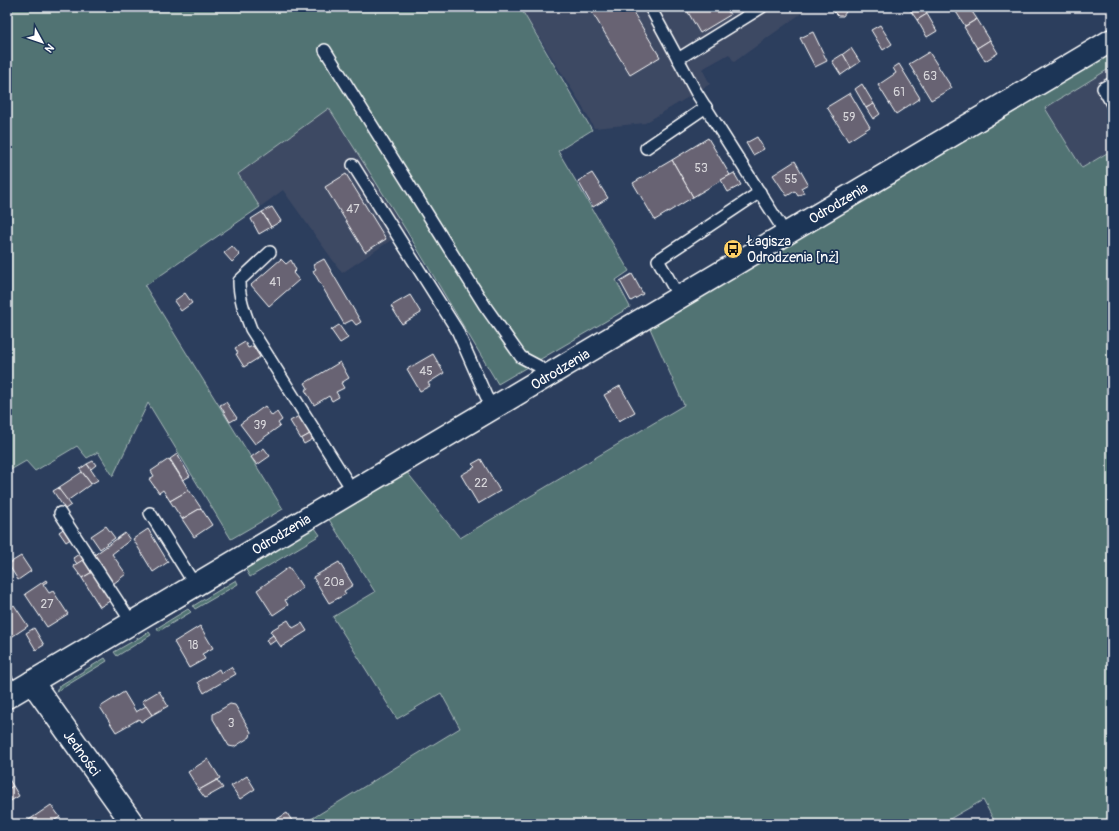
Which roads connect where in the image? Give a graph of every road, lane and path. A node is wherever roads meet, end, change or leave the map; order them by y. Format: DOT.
graph roads {
  1 [pos="650,7"];
  2 [pos="762,7"];
  3 [pos="1112,40"];
  4 [pos="325,50"];
  5 [pos="678,59"];
  6 [pos="1112,83"];
  7 [pos="1112,104"];
  8 [pos="706,107"];
  9 [pos="646,148"];
  10 [pos="353,165"];
  11 [pos="760,192"];
  12 [pos="786,234"];
  13 [pos="270,252"];
  14 [pos="679,297"];
  15 [pos="547,376"];
  16 [pos="493,408"];
  17 [pos="353,491"];
  18 [pos="60,513"];
  19 [pos="150,513"];
  20 [pos="195,585"];
  21 [pos="132,623"];
  22 [pos="15,688"];
  23 [pos="133,824"];
  1 -- 5 [label="lane"];
  2 -- 5 [label="lane"];
  3 -- 12 [label="street, Odrodzenia"];
  4 -- 15 [label="lane"];
  5 -- 8 [label="lane"];
  6 -- 7 [label="lane"];
  8 -- 9 [label="lane"];
  8 -- 11 [label="lane"];
  10 -- 16 [label="lane"];
  11 -- 12 [label="lane"];
  11 -- 14 [label="lane"];
  12 -- 14 [label="street, Odrodzenia"];
  13 -- 17 [label="lane"];
  14 -- 15 [label="street, Odrodzenia"];
  15 -- 16 [label="street, Odrodzenia"];
  16 -- 17 [label="street, Odrodzenia"];
  17 -- 20 [label="street, Odrodzenia"];
  18 -- 21 [label="lane"];
  19 -- 20 [label="lane"];
  20 -- 21 [label="street, Odrodzenia"];
  21 -- 22 [label="street, Odrodzenia"];
  22 -- 23 [label="street, Jedności"];
}
